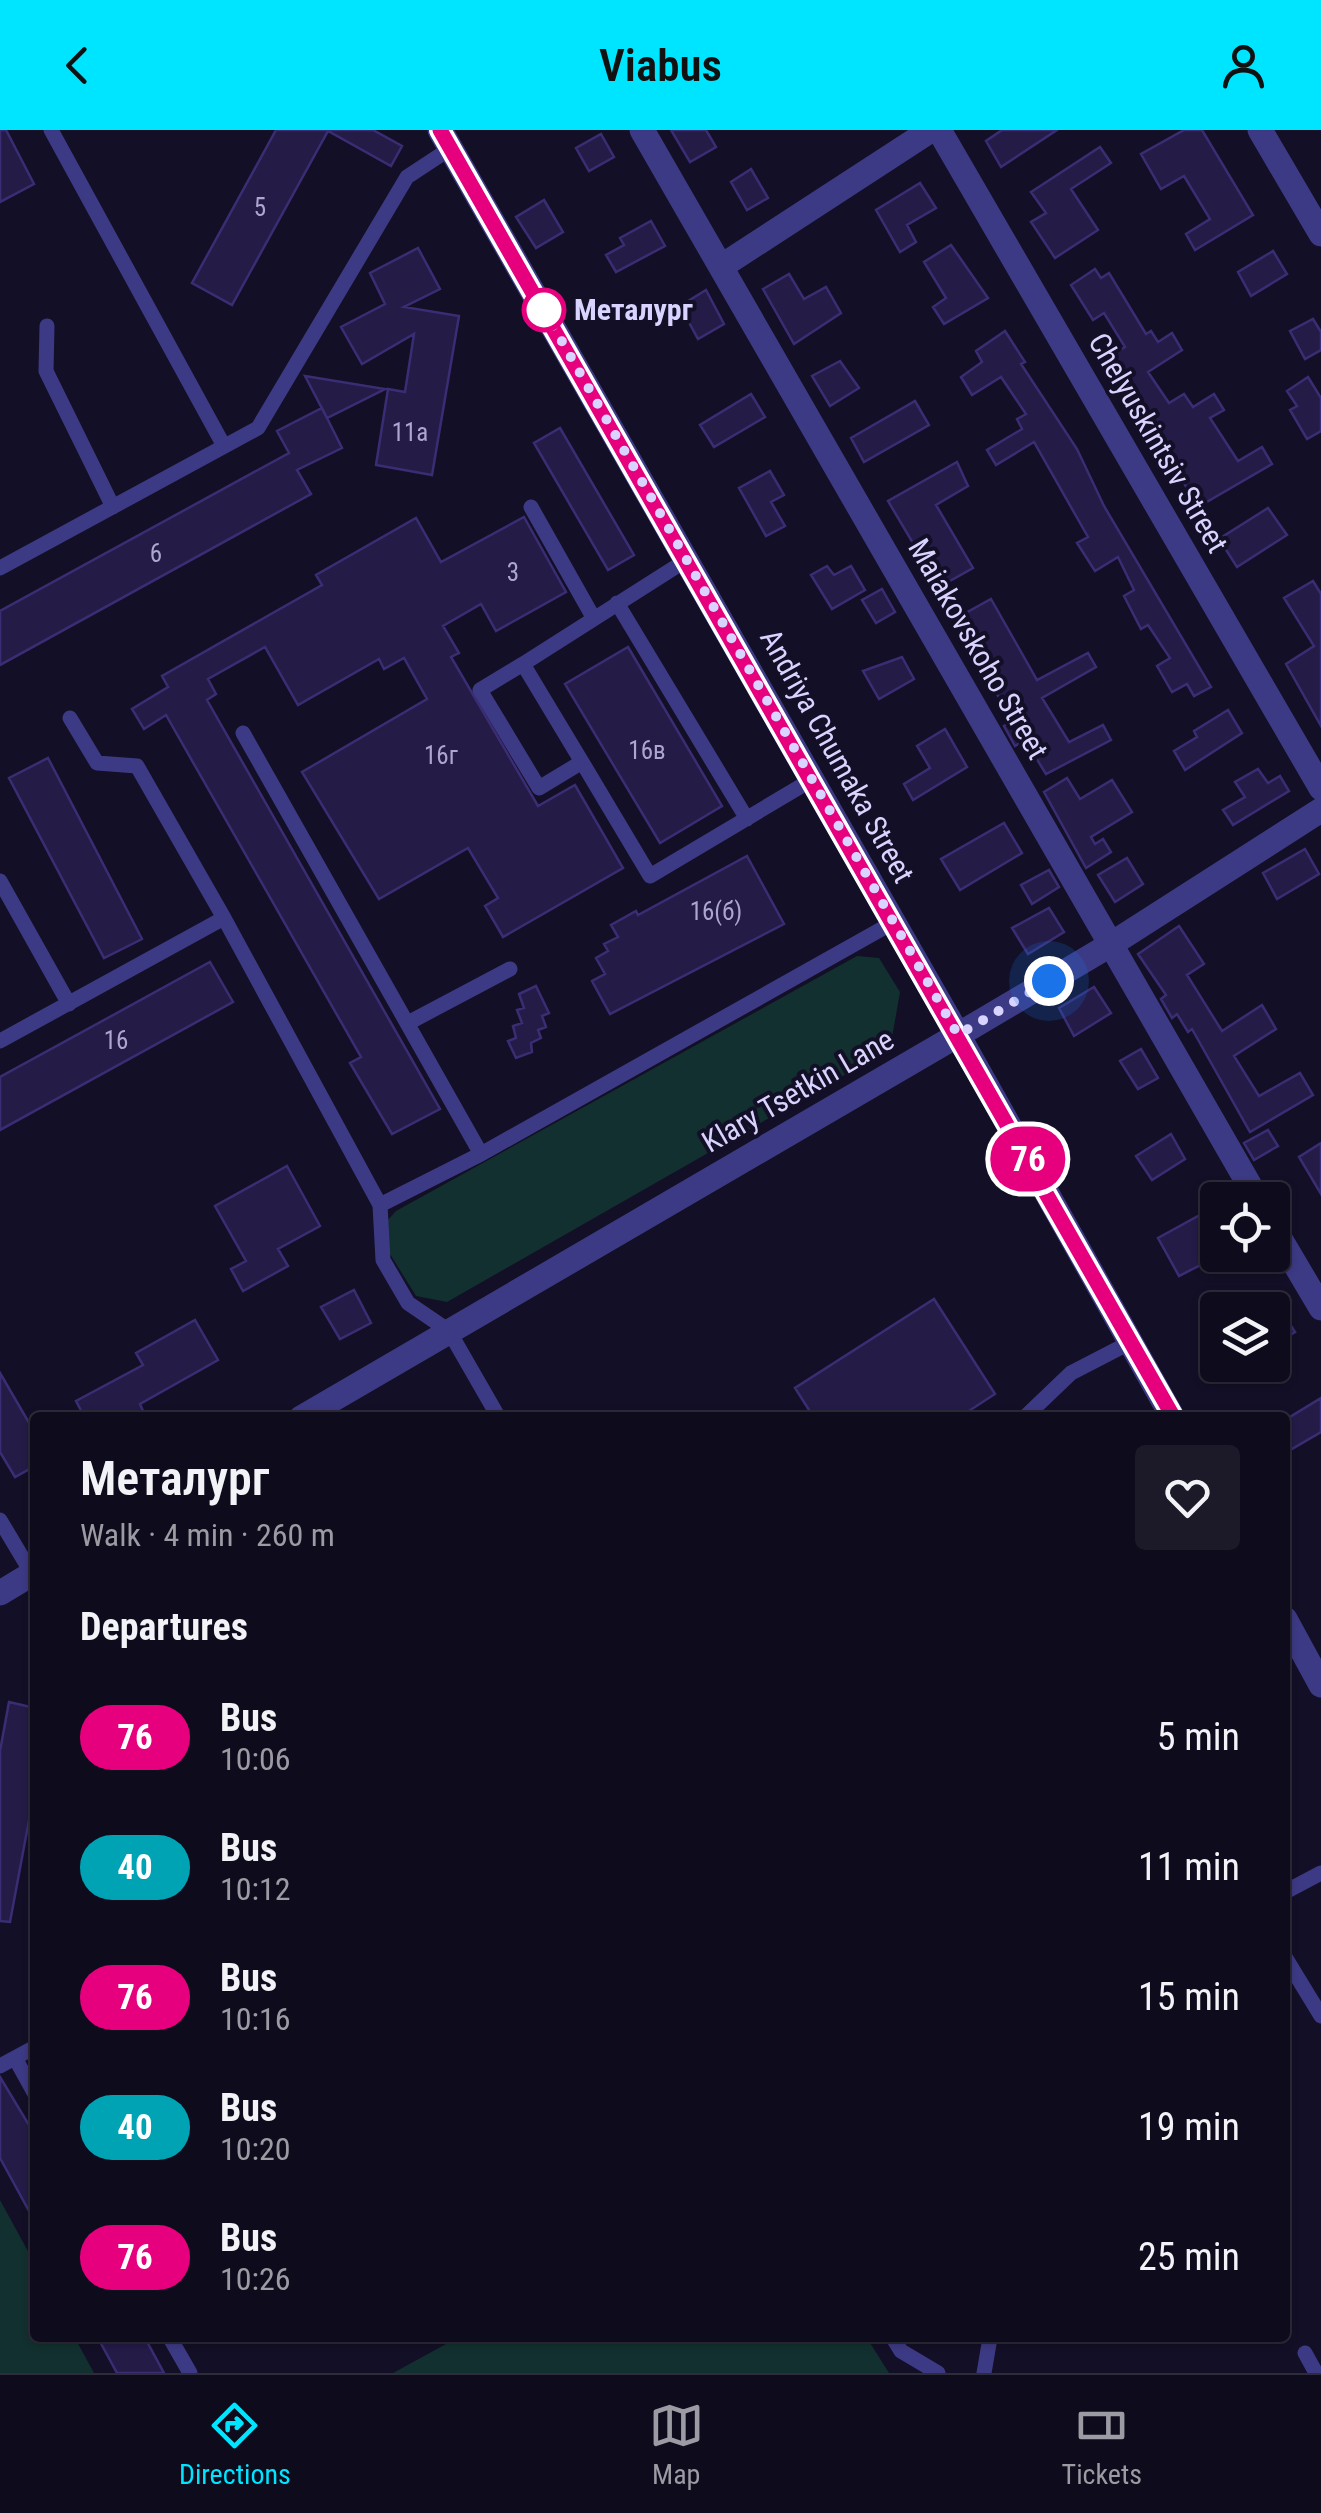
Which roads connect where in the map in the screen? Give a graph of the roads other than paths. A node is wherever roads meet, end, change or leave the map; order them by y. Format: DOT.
graph roads {
  1 [pos="51,130"];
  2 [pos="642,130"];
  3 [pos="931,130"];
  4 [pos="939,130"];
  5 [pos="1260,130"];
  6 [pos="445,139"];
  7 [pos="1321,234"];
  8 [pos="722,266"];
  9 [pos="47,326"];
  10 [pos="224,446"];
  11 [pos="113,506"];
  12 [pos="531,507"];
  13 [pos="688,559"];
  14 [pos="0,568"];
  15 [pos="618,603"];
  16 [pos="593,617"];
  17 [pos="523,664"];
  18 [pos="70,718"];
  19 [pos="243,733"];
  20 [pos="582,762"];
  21 [pos="813,779"];
  22 [pos="1321,788"];
  23 [pos="1321,810"];
  24 [pos="747,819"];
  25 [pos="0,881"];
  26 [pos="224,918"];
  27 [pos="894,922"];
  28 [pos="1110,945"];
  29 [pos="510,969"];
  30 [pos="69,1004"];
  31 [pos="408,1023"];
  32 [pos="958,1035"];
  33 [pos="0,1041"];
  34 [pos="481,1154"];
  35 [pos="1248,1182"];
  36 [pos="380,1205"];
  37 [pos="1290,1255"];
  38 [pos="1321,1308"];
  39 [pos="450,1331"];
  40 [pos="1131,1342"];
  41 [pos="310,1412"];
  42 [pos="496,1412"];
  43 [pos="1030,1412"];
  44 [pos="1171,1412"];
  45 [pos="0,1520"];
  46 [pos="30,1569"];
  47 [pos="30,1578"];
  48 [pos="0,1593"];
  49 [pos="1290,1627"];
  50 [pos="1321,1685"];
  51 [pos="1321,1872"];
  52 [pos="1290,1889"];
  53 [pos="1290,1965"];
  54 [pos="1321,2016"];
  55 [pos="30,2049"];
  56 [pos="8,2062"];
  57 [pos="30,2088"];
  58 [pos="172,2342"];
  59 [pos="896,2342"];
  60 [pos="989,2342"];
  61 [pos="1305,2353"];
  62 [pos="190,2373"];
  63 [pos="938,2373"];
  64 [pos="984,2373"];
  65 [pos="1316,2373"];
  1 -- 10 [label="lane"];
  2 -- 8 [label="street, Maiakovskoho Street"];
  3 -- 8 [label="street"];
  4 -- 22 [label="street, Chelyuskintsiv Street"];
  5 -- 7 [label="street"];
  6 -- 10 [label="lane"];
  6 -- 13 [label="street, Andriya Chumaka Street"];
  8 -- 28 [label="street, Maiakovskoho Street"];
  9 -- 11 [label="lane"];
  10 -- 11 [label="lane"];
  11 -- 14 [label="lane"];
  12 -- 16 [label="lane"];
  13 -- 15 [label="lane"];
  13 -- 21 [label="street, Andriya Chumaka Street"];
  15 -- 16 [label="lane"];
  15 -- 24 [label="lane"];
  16 -- 17 [label="lane"];
  17 -- 20 [label="lane"];
  17 -- 20 [label="lane"];
  18 -- 26 [label="lane"];
  19 -- 31 [label="lane"];
  20 -- 24 [label="lane"];
  21 -- 24 [label="lane"];
  21 -- 27 [label="street, Andriya Chumaka Street"];
  23 -- 28 [label="street, Klary Tsetkin Lane"];
  25 -- 30 [label="lane"];
  26 -- 30 [label="lane"];
  26 -- 36 [label="lane"];
  27 -- 32 [label="street, Andriya Chumaka Street"];
  27 -- 34 [label="lane"];
  28 -- 32 [label="street, Klary Tsetkin Lane"];
  28 -- 35 [label="street, Maiakovskoho Street"];
  29 -- 31 [label="lane"];
  30 -- 33 [label="lane"];
  31 -- 34 [label="lane"];
  32 -- 39 [label="street, Klary Tsetkin Lane"];
  32 -- 40 [label="street, Andriya Chumaka Street"];
  34 -- 36 [label="lane"];
  36 -- 39 [label="lane"];
  37 -- 38 [label="street"];
  39 -- 41 [label="street, Klary Tsetkin Lane"];
  39 -- 42 [label="lane"];
  40 -- 43 [label="lane"];
  40 -- 44 [label="street, Andriya Chumaka Street"];
  45 -- 46 [label="lane"];
  47 -- 48 [label="street"];
  49 -- 50 [label="street"];
  51 -- 52 [label="lane"];
  53 -- 54 [label="lane"];
  55 -- 56 [label="lane"];
  56 -- 57 [label="lane"];
  58 -- 62 [label="lane"];
  59 -- 63 [label="lane"];
  60 -- 64 [label="lane"];
  61 -- 65 [label="lane"];
}
